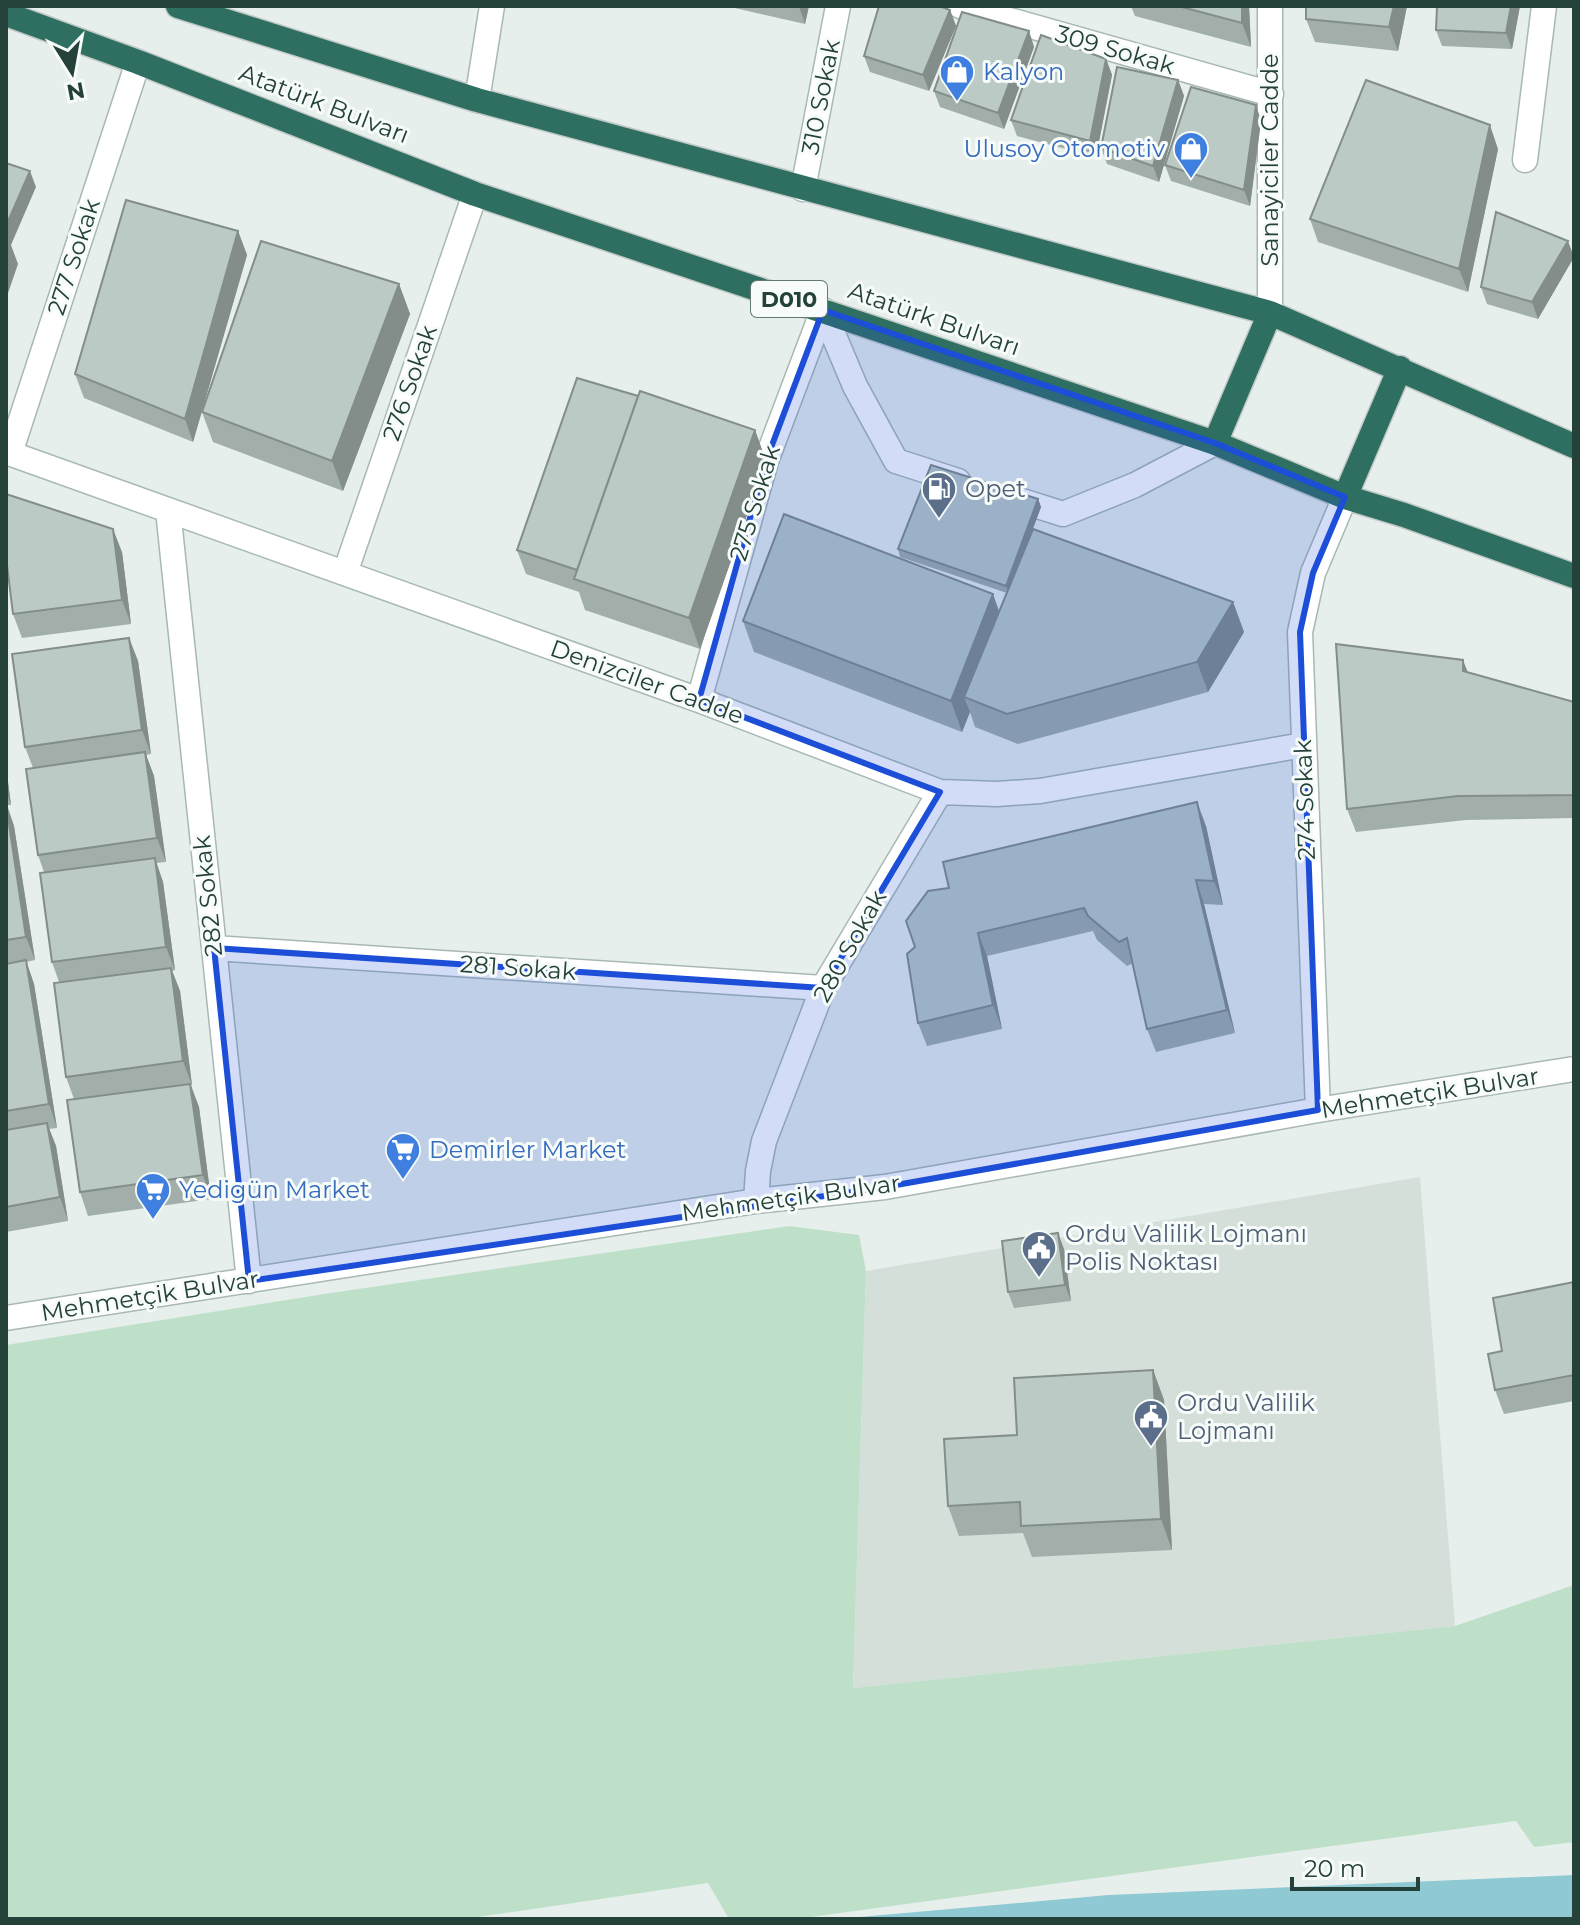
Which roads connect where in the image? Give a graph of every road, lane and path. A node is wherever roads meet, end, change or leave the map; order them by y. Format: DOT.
graph roads {
  1 [pos="178,6"];
  2 [pos="492,6"];
  3 [pos="838,6"];
  4 [pos="960,6"];
  5 [pos="1270,6"];
  6 [pos="1544,6"];
  7 [pos="6,14"];
  8 [pos="138,62"];
  9 [pos="1271,94"];
  10 [pos="477,100"];
  11 [pos="1525,160"];
  12 [pos="803,189"];
  13 [pos="475,194"];
  14 [pos="823,310"];
  15 [pos="1270,313"];
  16 [pos="1400,368"];
  17 [pos="1215,443"];
  18 [pos="1574,446"];
  19 [pos="8,453"];
  20 [pos="1345,497"];
  21 [pos="168,510"];
  22 [pos="345,573"];
  23 [pos="1574,576"];
  24 [pos="699,700"];
  25 [pos="1303,745"];
  26 [pos="940,792"];
  27 [pos="214,948"];
  28 [pos="823,988"];
  29 [pos="1574,1069"];
  30 [pos="1318,1110"];
  31 [pos="756,1201"];
  32 [pos="249,1281"];
  33 [pos="6,1318"];
  1 -- 10 [label="highway, Atatürk Bulvarı"];
  2 -- 10 [label="street"];
  3 -- 12 [label="street, 310 Sokak"];
  4 -- 9 [label="street, 309 Sokak"];
  5 -- 9 [label="street, Sanayiciler Cadde"];
  6 -- 11 [label="street"];
  7 -- 8 [label="highway, Atatürk Bulvarı / D010"];
  8 -- 13 [label="highway, Atatürk Bulvarı / D010"];
  8 -- 19 [label="street, 277 Sokak"];
  9 -- 15 [label="street, Sanayiciler Cadde"];
  10 -- 12 [label="highway, Atatürk Bulvarı"];
  12 -- 15 [label="highway, Atatürk Bulvarı"];
  13 -- 14 [label="highway, Atatürk Bulvarı / D010"];
  13 -- 22 [label="street, 276 Sokak"];
  14 -- 17 [label="highway, Atatürk Bulvarı / D010"];
  14 -- 17 [label="street"];
  14 -- 24 [label="street, 275 Sokak"];
  15 -- 16 [label="highway, Atatürk Bulvarı"];
  15 -- 17 [label="highway"];
  16 -- 18 [label="highway, Atatürk Bulvarı"];
  16 -- 20 [label="highway"];
  17 -- 20 [label="highway, Atatürk Bulvarı / D010"];
  19 -- 21 [label="street, Denizciler Cadde"];
  20 -- 23 [label="highway, Atatürk Bulvarı / D010"];
  20 -- 25 [label="street, 274 Sokak"];
  21 -- 22 [label="street, Denizciler Cadde"];
  21 -- 27 [label="street, 282 Sokak"];
  22 -- 24 [label="street, Denizciler Cadde"];
  24 -- 26 [label="street, Denizciler Cadde"];
  25 -- 26 [label="street, Denizciler Cadde"];
  25 -- 30 [label="street, 274 Sokak"];
  26 -- 28 [label="street, 280 Sokak"];
  27 -- 28 [label="street, 281 Sokak"];
  27 -- 32 [label="street, 282 Sokak"];
  28 -- 31 [label="street, 280 Sokak"];
  29 -- 30 [label="street, Mehmetçik Bulvar"];
  30 -- 31 [label="street, Mehmetçik Bulvar"];
  31 -- 32 [label="street, Mehmetçik Bulvar"];
  32 -- 33 [label="street, Mehmetçik Bulvar"];
}
